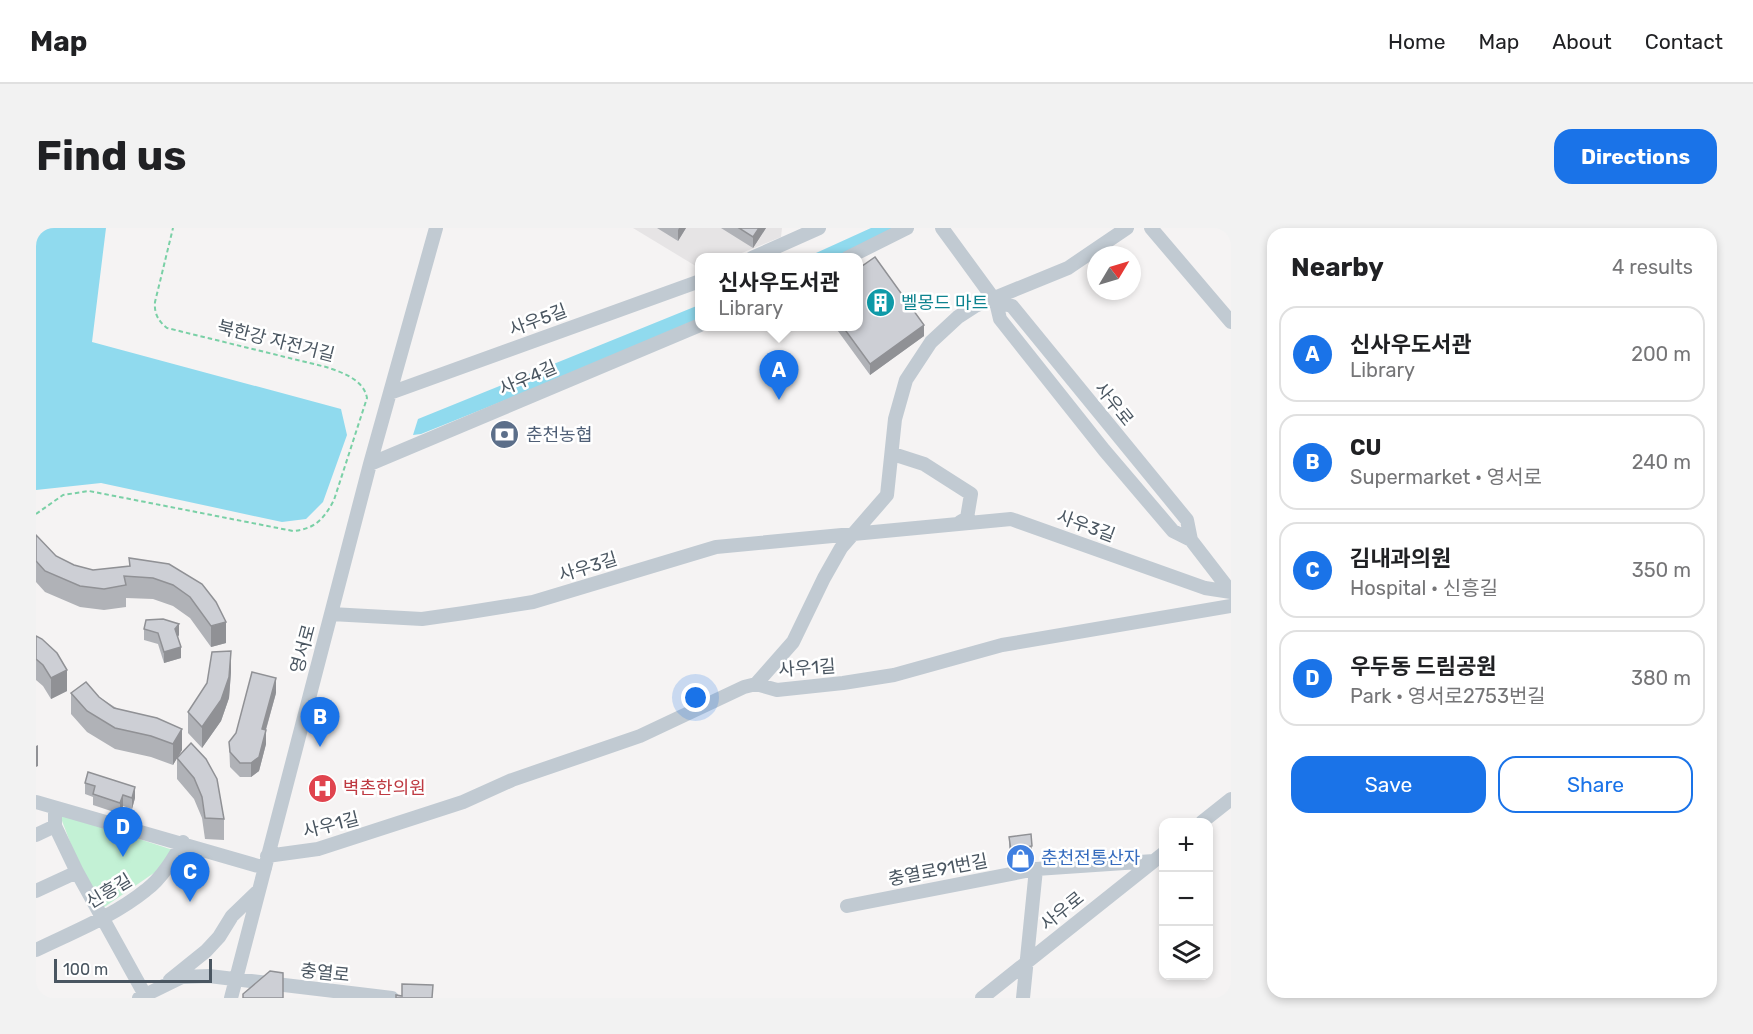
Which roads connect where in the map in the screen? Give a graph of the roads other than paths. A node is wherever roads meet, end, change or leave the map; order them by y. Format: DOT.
graph roads {
  1 [pos="436,228"];
  2 [pos="819,228"];
  3 [pos="907,228"];
  4 [pos="942,228"];
  5 [pos="1126,228"];
  6 [pos="1151,228"];
  7 [pos="764,253"];
  8 [pos="857,253"];
  9 [pos="695,282"];
  10 [pos="994,300"];
  11 [pos="1231,322"];
  12 [pos="695,327"];
  13 [pos="390,393"];
  14 [pos="893,454"];
  15 [pos="370,464"];
  16 [pos="960,522"];
  17 [pos="853,535"];
  18 [pos="1231,592"];
  19 [pos="1231,606"];
  20 [pos="331,614"];
  21 [pos="756,684"];
  22 [pos="1231,799"];
  23 [pos="36,802"];
  24 [pos="55,808"];
  25 [pos="1207,818"];
  26 [pos="55,825"];
  27 [pos="36,835"];
  28 [pos="183,842"];
  29 [pos="1159,857"];
  30 [pos="266,862"];
  31 [pos="1036,868"];
  32 [pos="77,872"];
  33 [pos="259,890"];
  34 [pos="36,891"];
  35 [pos="847,906"];
  36 [pos="101,918"];
  37 [pos="36,950"];
  38 [pos="1028,962"];
  39 [pos="237,981"];
  40 [pos="166,983"];
  41 [pos="142,997"];
  42 [pos="231,998"];
  43 [pos="392,998"];
  44 [pos="982,998"];
  45 [pos="1023,998"];
  1 -- 13 [label="street, 영서로"];
  2 -- 7 [label="street"];
  3 -- 8 [label="street"];
  4 -- 10 [label="street, 사우로"];
  5 -- 10 [label="street"];
  6 -- 11 [label="street"];
  9 -- 13 [label="street, 사우5길"];
  10 -- 14 [label="street"];
  10 -- 18 [label="street, 사우로"];
  12 -- 15 [label="street, 사우4길"];
  13 -- 15 [label="street, 영서로"];
  14 -- 16 [label="street"];
  14 -- 17 [label="street"];
  15 -- 20 [label="street, 영서로"];
  16 -- 17 [label="street, 사우3길"];
  16 -- 18 [label="street, 사우3길"];
  17 -- 20 [label="street, 사우3길"];
  17 -- 21 [label="street"];
  19 -- 21 [label="street, 사우1길"];
  20 -- 30 [label="street, 영서로"];
  21 -- 30 [label="street, 사우1길"];
  22 -- 25 [label="street"];
  23 -- 24 [label="street"];
  24 -- 26 [label="street"];
  24 -- 28 [label="street"];
  26 -- 27 [label="street"];
  26 -- 32 [label="street"];
  28 -- 30 [label="street"];
  28 -- 36 [label="street, 신흥길"];
  29 -- 31 [label="street, 충열로91번길"];
  29 -- 38 [label="street, 사우로"];
  30 -- 33 [label="street, 영서로"];
  31 -- 35 [label="street, 충열로91번길"];
  31 -- 38 [label="street"];
  32 -- 34 [label="street"];
  32 -- 36 [label="street"];
  33 -- 39 [label="street, 영서로"];
  33 -- 40 [label="street"];
  36 -- 37 [label="street, 신흥길"];
  36 -- 41 [label="street"];
  38 -- 44 [label="street, 사우로"];
  38 -- 45 [label="street"];
  39 -- 40 [label="street"];
  39 -- 42 [label="street"];
  39 -- 43 [label="street, 충열로"];
  40 -- 41 [label="street"];
}
